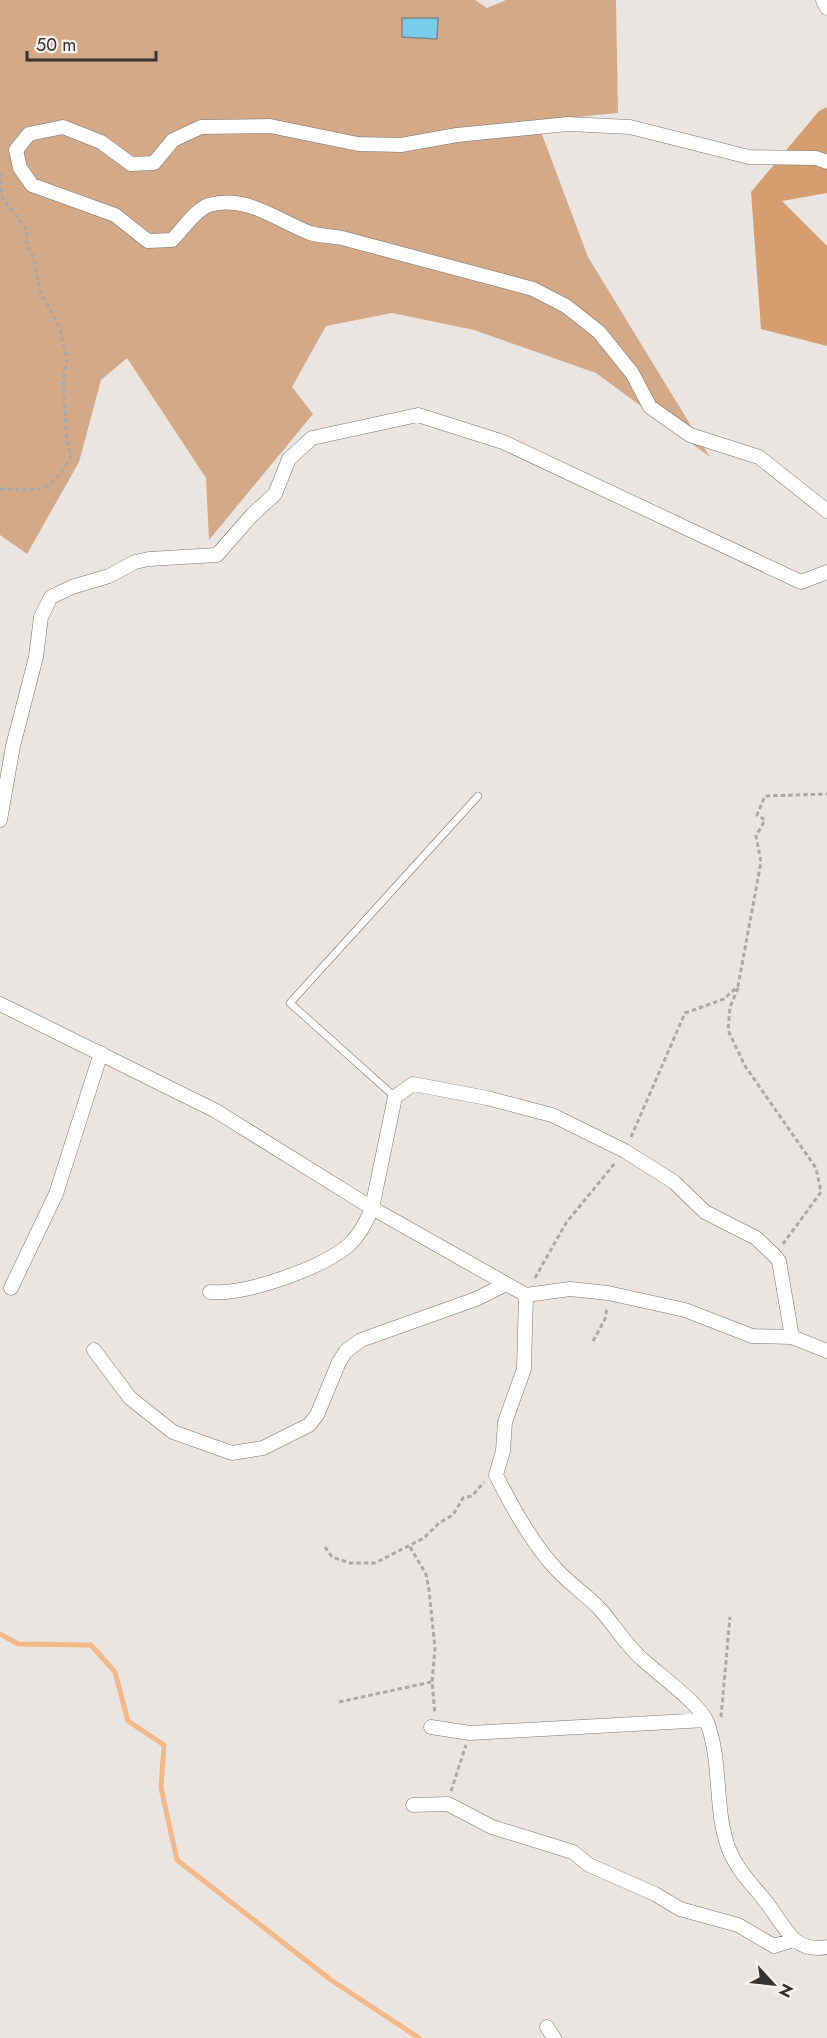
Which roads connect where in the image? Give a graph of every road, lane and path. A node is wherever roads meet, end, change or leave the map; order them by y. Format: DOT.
graph roads {
  1 [pos="823,0"];
  2 [pos="827,8"];
  3 [pos="827,162"];
  4 [pos="0,173"];
  5 [pos="0,489"];
  6 [pos="827,511"];
  7 [pos="827,573"];
  8 [pos="827,794"];
  9 [pos="478,796"];
  10 [pos="0,820"];
  11 [pos="738,986"];
  12 [pos="0,1004"];
  13 [pos="101,1053"];
  14 [pos="395,1097"];
  15 [pos="625,1151"];
  16 [pos="372,1208"];
  17 [pos="775,1256"];
  18 [pos="506,1284"];
  19 [pos="11,1288"];
  20 [pos="210,1292"];
  21 [pos="608,1293"];
  22 [pos="525,1295"];
  23 [pos="792,1337"];
  24 [pos="592,1341"];
  25 [pos="94,1350"];
  26 [pos="827,1351"];
  27 [pos="498,1479"];
  28 [pos="410,1547"];
  29 [pos="326,1548"];
  30 [pos="730,1617"];
  31 [pos="432,1682"];
  32 [pos="339,1702"];
  33 [pos="706,1720"];
  34 [pos="431,1727"];
  35 [pos="470,1732"];
  36 [pos="448,1804"];
  37 [pos="412,1805"];
  38 [pos="793,1940"];
  39 [pos="827,1947"];
  1 -- 2 [label="street"];
  3 -- 6 [label="street"];
  4 -- 5 [label="path"];
  7 -- 10 [label="street"];
  8 -- 11 [label="path"];
  9 -- 14 [label="lane"];
  11 -- 15 [label="path"];
  11 -- 17 [label="path"];
  12 -- 13 [label="street"];
  13 -- 16 [label="street"];
  13 -- 19 [label="street"];
  14 -- 15 [label="street"];
  14 -- 16 [label="street"];
  15 -- 17 [label="street"];
  15 -- 22 [label="path"];
  16 -- 18 [label="street"];
  16 -- 20 [label="street"];
  17 -- 23 [label="street"];
  18 -- 22 [label="street"];
  18 -- 25 [label="street"];
  21 -- 22 [label="street"];
  21 -- 23 [label="street"];
  21 -- 24 [label="path"];
  22 -- 27 [label="street"];
  23 -- 26 [label="street"];
  27 -- 28 [label="path"];
  27 -- 33 [label="street"];
  28 -- 29 [label="path"];
  28 -- 31 [label="path"];
  30 -- 33 [label="path"];
  31 -- 32 [label="path"];
  31 -- 34 [label="path"];
  33 -- 35 [label="street"];
  33 -- 38 [label="street"];
  34 -- 35 [label="street"];
  35 -- 36 [label="path"];
  36 -- 37 [label="street"];
  36 -- 38 [label="street"];
  38 -- 39 [label="street"];
}
